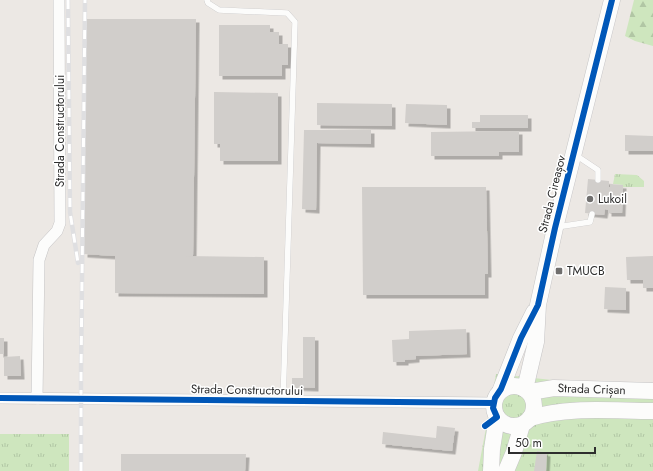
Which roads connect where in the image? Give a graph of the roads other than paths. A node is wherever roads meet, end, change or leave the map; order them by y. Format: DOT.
graph roads {
  1 [pos="59,0"];
  2 [pos="207,0"];
  3 [pos="612,0"];
  4 [pos="574,154"];
  5 [pos="598,180"];
  6 [pos="592,214"];
  7 [pos="555,228"];
  8 [pos="538,305"];
  9 [pos="653,390"];
  10 [pos="527,391"];
  11 [pos="0,398"];
  12 [pos="37,399"];
  13 [pos="283,402"];
  14 [pos="497,403"];
  15 [pos="653,411"];
  16 [pos="526,422"];
  17 [pos="491,471"];
  18 [pos="506,471"];
  1 -- 12 [label="street, Strada Constructorului"];
  2 -- 13 [label="lane"];
  3 -- 4 [label="main road, Strada Cireașov"];
  4 -- 5 [label="lane"];
  4 -- 7 [label="main road, Strada Cireașov"];
  6 -- 7 [label="lane"];
  7 -- 8 [label="main road, Strada Cireașov"];
  8 -- 10 [label="main road, Strada Cireașov"];
  8 -- 14 [label="main road, Strada Cireașov"];
  9 -- 10 [label="main road, Strada Crișan"];
  10 -- 14 [label="main road"];
  10 -- 16 [label="main road"];
  11 -- 12 [label="street, Strada Constructorului"];
  12 -- 13 [label="street, Strada Constructorului"];
  13 -- 14 [label="street, Strada Constructorului"];
  14 -- 16 [label="main road"];
  14 -- 17 [label="main road, Strada Cireașov"];
  15 -- 16 [label="main road, Strada Crișan"];
  16 -- 18 [label="main road"];
}
